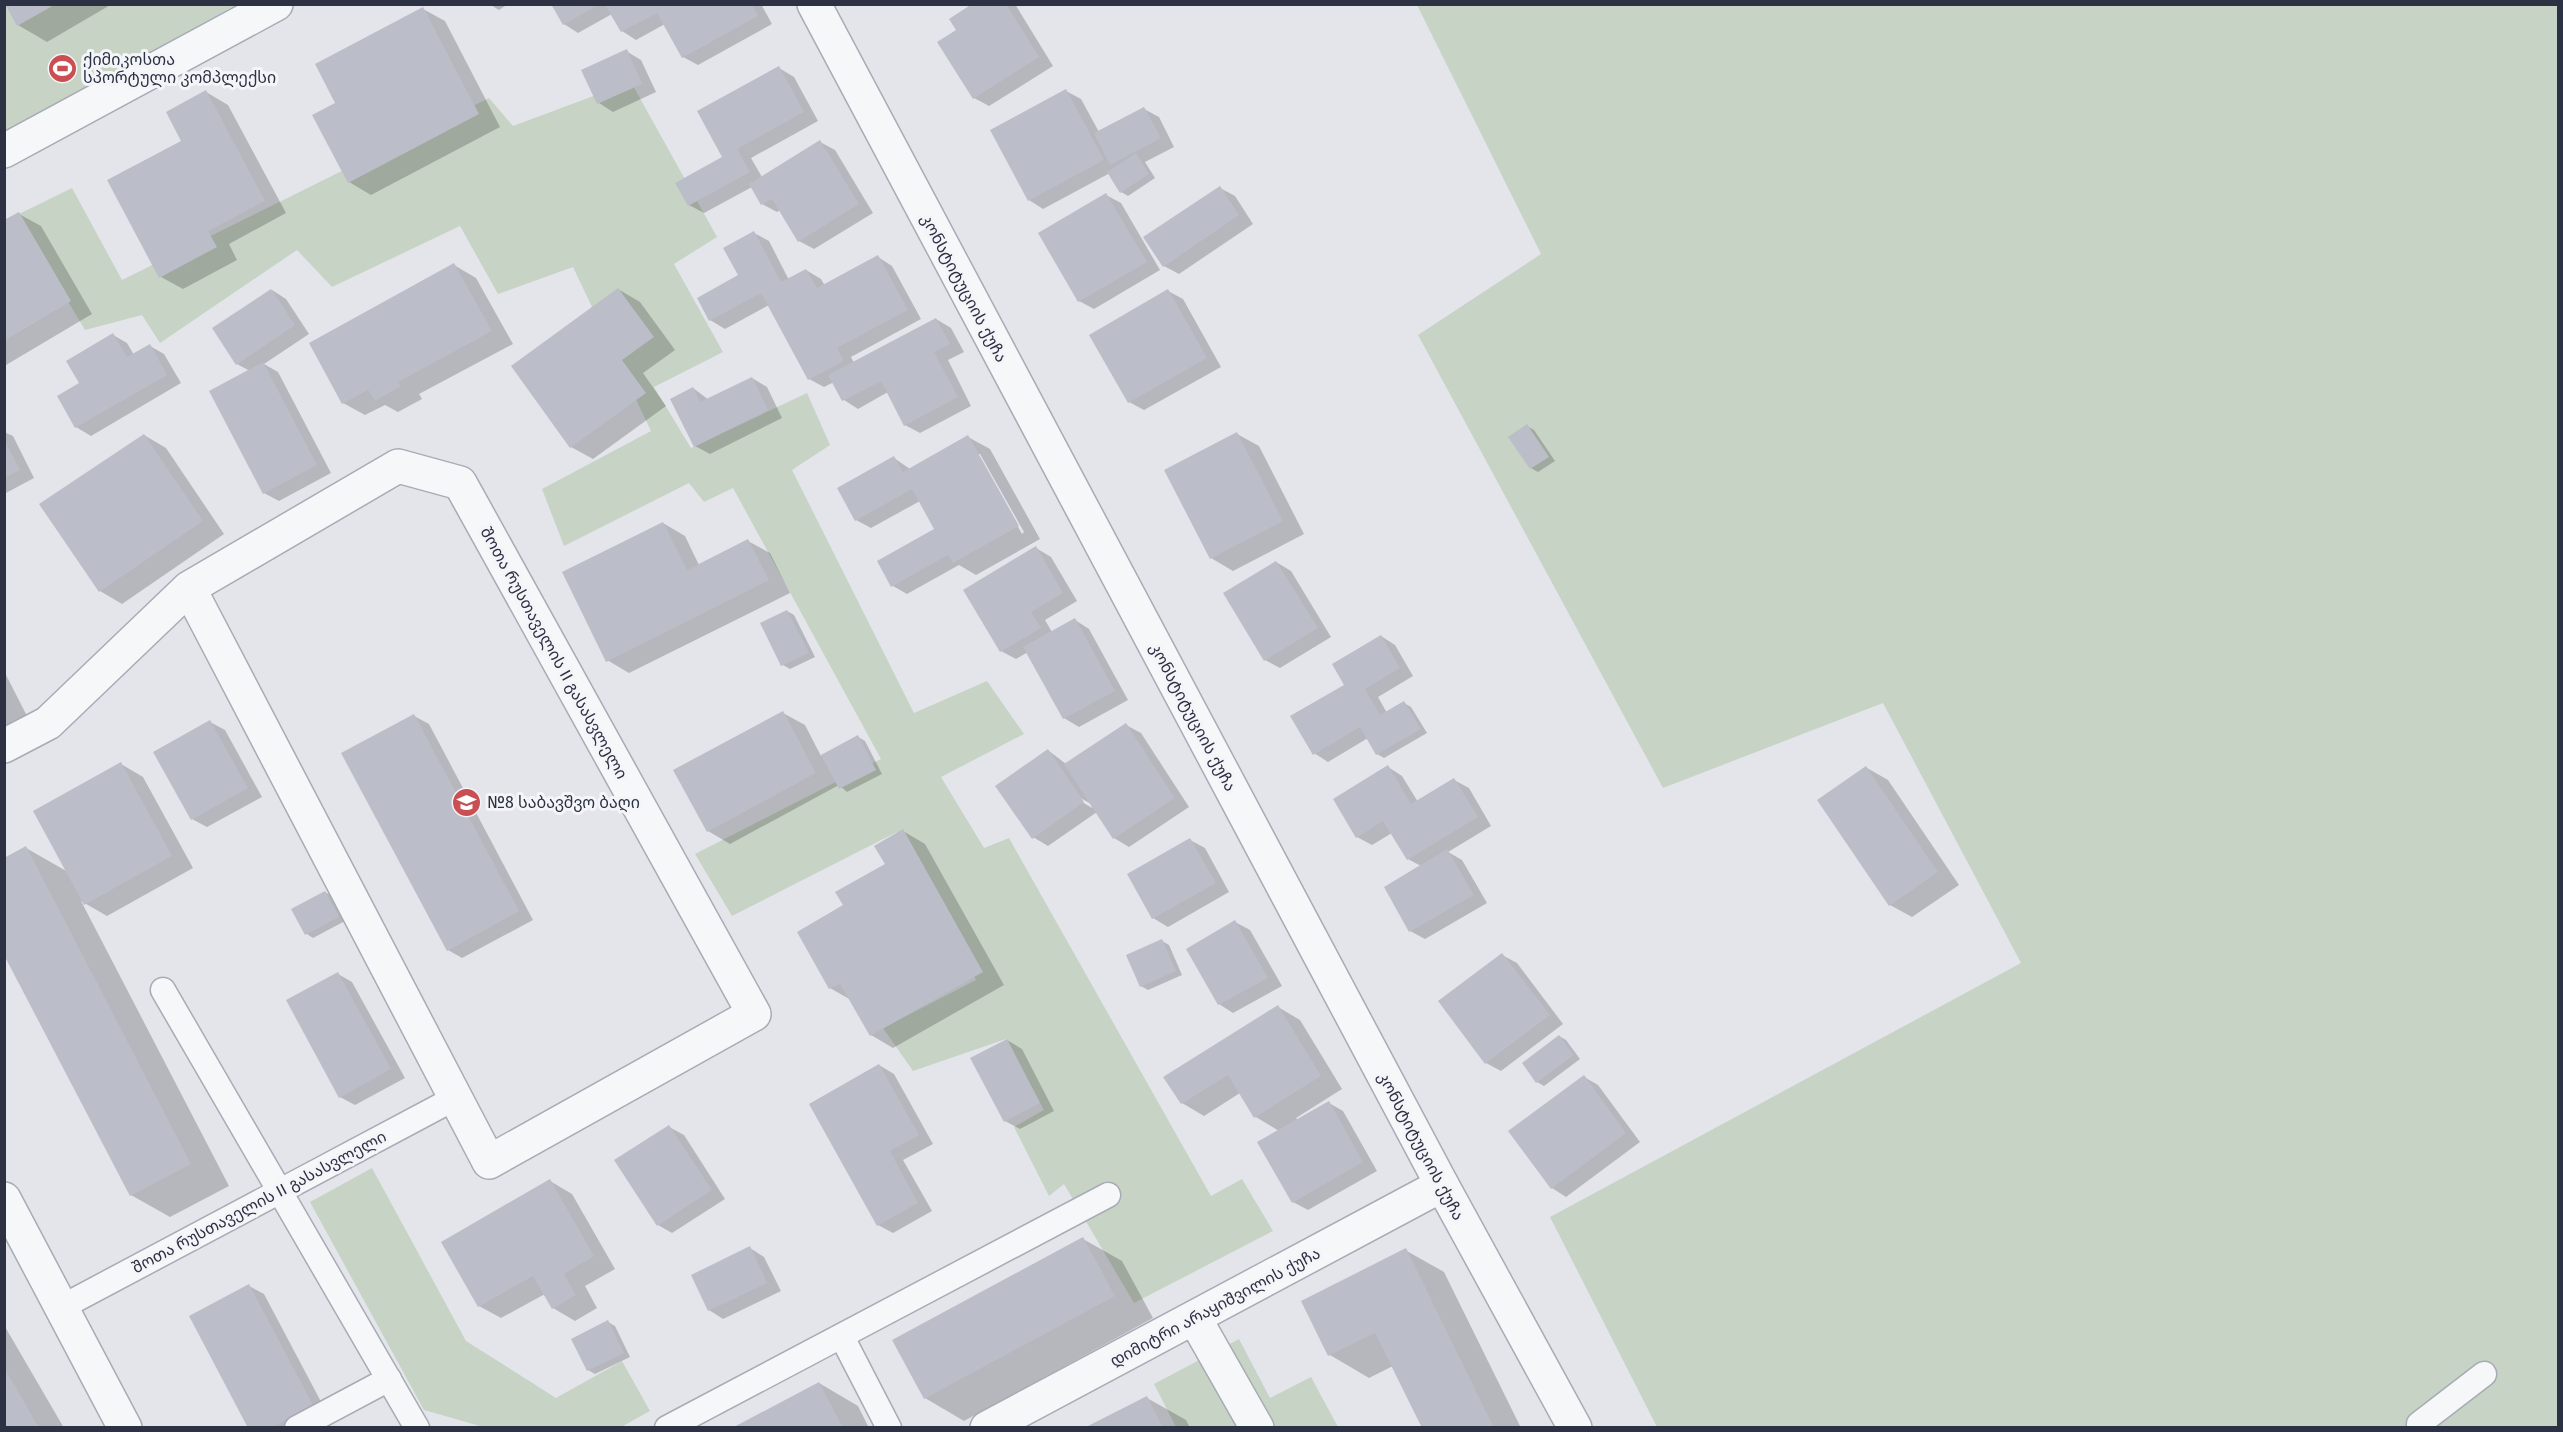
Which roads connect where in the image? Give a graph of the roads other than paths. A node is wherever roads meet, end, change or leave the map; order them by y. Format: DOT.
graph roads {
  1 [pos="276,4"];
  2 [pos="814,4"];
  3 [pos="4,151"];
  4 [pos="189,588"];
  5 [pos="4,746"];
  6 [pos="163,990"];
  7 [pos="457,1097"];
  8 [pos="1442,1185"];
  9 [pos="279,1190"];
  10 [pos="1108,1195"];
  11 [pos="4,1199"];
  12 [pos="62,1308"];
  13 [pos="1195,1318"];
  14 [pos="842,1337"];
  15 [pos="2484,1374"];
  16 [pos="389,1379"];
  17 [pos="125,1428"];
  18 [pos="297,1428"];
  19 [pos="417,1428"];
  20 [pos="667,1428"];
  21 [pos="889,1428"];
  22 [pos="987,1428"];
  23 [pos="1257,1428"];
  24 [pos="1575,1428"];
  25 [pos="2419,1428"];
  1 -- 3 [label="street"];
  2 -- 8 [label="street, კონსტიტუციის ქუჩა"];
  4 -- 5 [label="street, შოთა რუსთაველის II გასასვლელი"];
  4 -- 7 [label="street, შოთა რუსთაველის II გასასვლელი"];
  4 -- 7 [label="street, შოთა რუსთაველის II გასასვლელი"];
  6 -- 9 [label="lane"];
  7 -- 9 [label="lane, შოთა რუსთაველის II გასასვლელი"];
  8 -- 13 [label="street, დიმიტრი არაყიშვილის ქუჩა"];
  8 -- 24 [label="street, კონსტიტუციის ქუჩა"];
  9 -- 12 [label="lane, შოთა რუსთაველის II გასასვლელი"];
  9 -- 16 [label="lane"];
  10 -- 14 [label="lane"];
  11 -- 12 [label="street"];
  12 -- 17 [label="street"];
  13 -- 22 [label="street, დიმიტრი არაყიშვილის ქუჩა"];
  13 -- 23 [label="street"];
  14 -- 20 [label="lane"];
  14 -- 21 [label="lane"];
  15 -- 25 [label="lane"];
  16 -- 18 [label="lane"];
  16 -- 19 [label="lane"];
}
